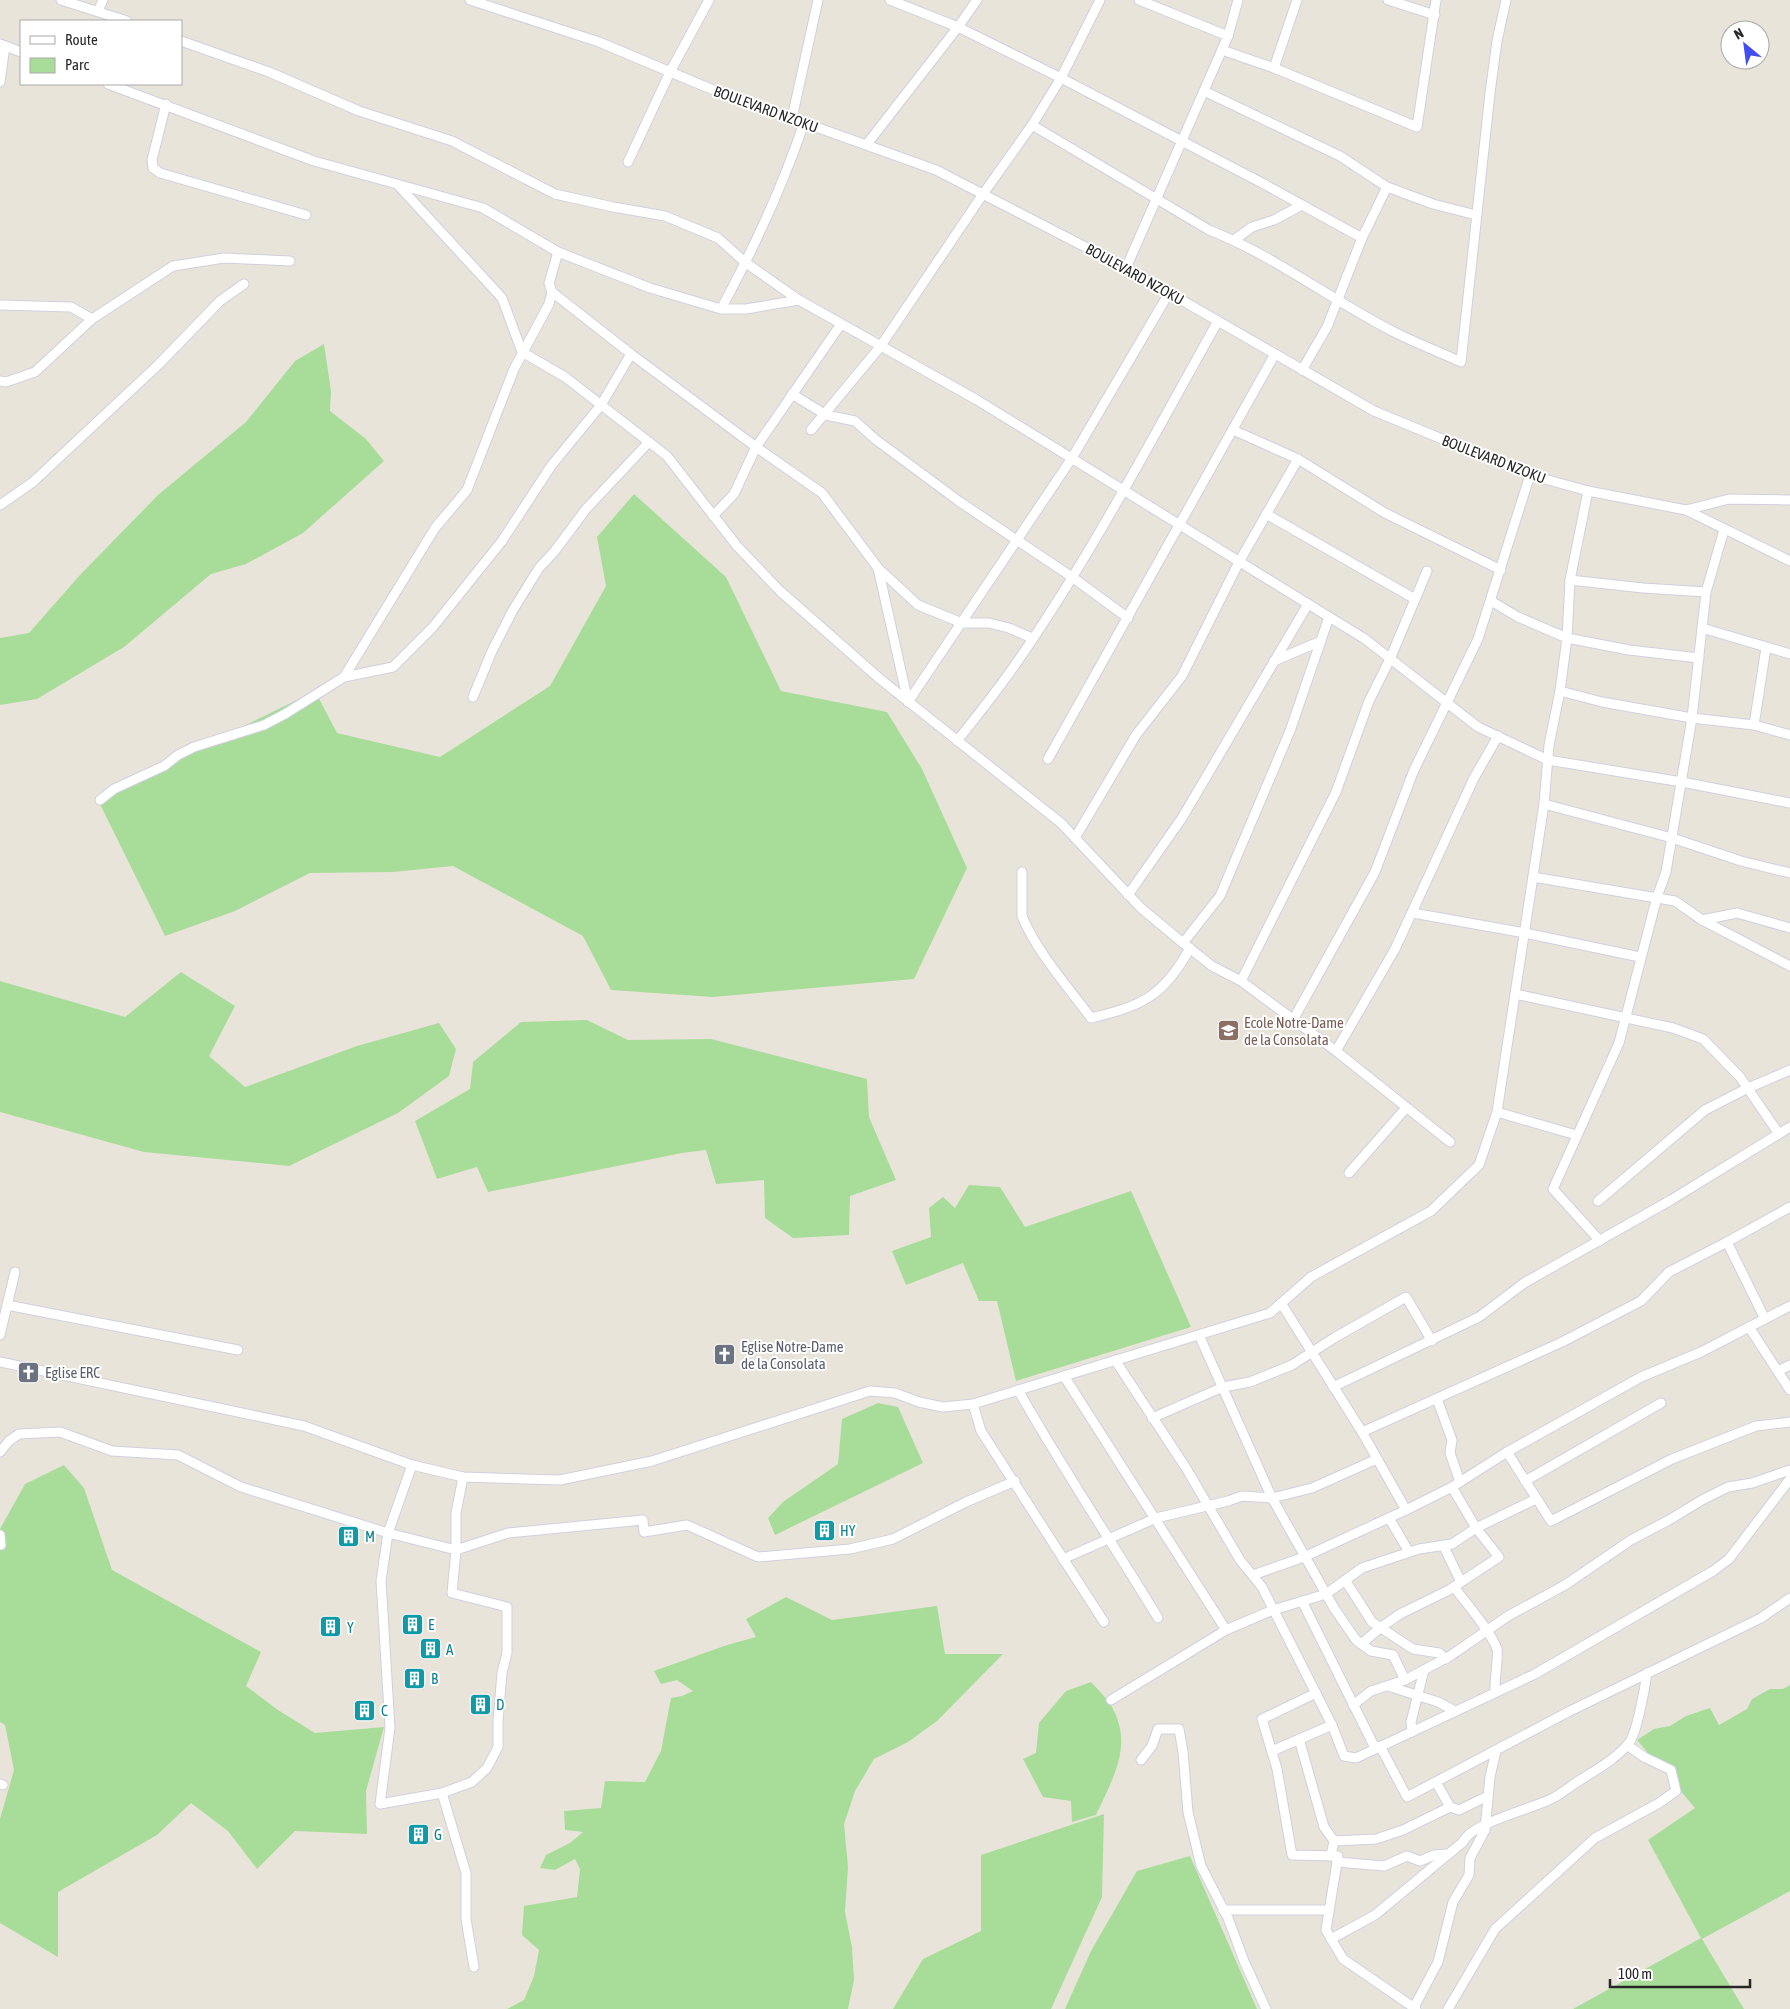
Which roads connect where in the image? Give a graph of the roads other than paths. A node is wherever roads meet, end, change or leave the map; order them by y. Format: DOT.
graph roads {
  1 [pos="61,0"];
  2 [pos="104,0"];
  3 [pos="470,0"];
  4 [pos="709,0"];
  5 [pos="818,0"];
  6 [pos="890,0"];
  7 [pos="976,0"];
  8 [pos="1100,0"];
  9 [pos="1140,0"];
  10 [pos="1238,0"];
  11 [pos="1297,0"];
  12 [pos="1388,0"];
  13 [pos="1436,0"];
  14 [pos="1506,0"];
  15 [pos="481,1"];
  16 [pos="98,11"];
  17 [pos="1435,15"];
  18 [pos="124,20"];
  19 [pos="958,27"];
  20 [pos="1228,36"];
  21 [pos="182,41"];
  22 [pos="3,45"];
  23 [pos="1222,50"];
  24 [pos="20,52"];
  25 [pos="1274,68"];
  26 [pos="670,72"];
  27 [pos="1060,78"];
  28 [pos="0,82"];
  29 [pos="111,85"];
  30 [pos="1204,91"];
  31 [pos="166,104"];
  32 [pos="792,118"];
  33 [pos="804,124"];
  34 [pos="1032,125"];
  35 [pos="1181,141"];
  36 [pos="868,144"];
  37 [pos="628,162"];
  38 [pos="398,185"];
  39 [pos="1387,187"];
  40 [pos="983,194"];
  41 [pos="1156,198"];
  42 [pos="1302,205"];
  43 [pos="306,215"];
  44 [pos="1476,215"];
  45 [pos="1362,238"];
  46 [pos="1234,240"];
  47 [pos="558,252"];
  48 [pos="290,261"];
  49 [pos="746,263"];
  50 [pos="1126,268"];
  51 [pos="244,284"];
  52 [pos="552,292"];
  53 [pos="1169,293"];
  54 [pos="1338,299"];
  55 [pos="799,300"];
  56 [pos="0,305"];
  57 [pos="721,309"];
  58 [pos="92,319"];
  59 [pos="1218,321"];
  60 [pos="841,324"];
  61 [pos="880,347"];
  62 [pos="522,352"];
  63 [pos="631,354"];
  64 [pos="1275,354"];
  65 [pos="1302,370"];
  66 [pos="0,381"];
  67 [pos="792,394"];
  68 [pos="601,405"];
  69 [pos="826,415"];
  70 [pos="812,430"];
  71 [pos="1233,430"];
  72 [pos="649,442"];
  73 [pos="756,447"];
  74 [pos="1072,458"];
  75 [pos="1298,459"];
  76 [pos="1530,475"];
  77 [pos="1124,490"];
  78 [pos="1588,492"];
  79 [pos="1790,500"];
  80 [pos="0,505"];
  81 [pos="1686,510"];
  82 [pos="1266,514"];
  83 [pos="713,516"];
  84 [pos="1180,525"];
  85 [pos="1724,530"];
  86 [pos="1018,540"];
  87 [pos="1790,561"];
  88 [pos="1239,562"];
  89 [pos="878,568"];
  90 [pos="1427,570"];
  91 [pos="1501,570"];
  92 [pos="1072,576"];
  93 [pos="1570,580"];
  94 [pos="1706,592"];
  95 [pos="1415,599"];
  96 [pos="1491,601"];
  97 [pos="1308,604"];
  98 [pos="1329,617"];
  99 [pos="1128,618"];
  100 [pos="962,623"];
  101 [pos="1702,628"];
  102 [pos="1032,638"];
  103 [pos="1567,638"];
  104 [pos="1321,642"];
  105 [pos="1766,648"];
  106 [pos="1790,654"];
  107 [pos="1699,658"];
  108 [pos="1390,659"];
  109 [pos="1274,661"];
  110 [pos="344,677"];
  111 [pos="1560,691"];
  112 [pos="473,698"];
  113 [pos="908,702"];
  114 [pos="1446,702"];
  115 [pos="1692,718"];
  116 [pos="1754,725"];
  117 [pos="1498,736"];
  118 [pos="1790,736"];
  119 [pos="958,741"];
  120 [pos="1048,760"];
  121 [pos="1548,760"];
  122 [pos="1682,782"];
  123 [pos="100,800"];
  124 [pos="1790,803"];
  125 [pos="1544,804"];
  126 [pos="1075,838"];
  127 [pos="1672,838"];
  128 [pos="1022,872"];
  129 [pos="1790,873"];
  130 [pos="1534,877"];
  131 [pos="1128,895"];
  132 [pos="1657,897"];
  133 [pos="1413,913"];
  134 [pos="1702,920"];
  135 [pos="1790,928"];
  136 [pos="1525,933"];
  137 [pos="1186,946"];
  138 [pos="1640,958"];
  139 [pos="1790,966"];
  140 [pos="1241,981"];
  141 [pos="1516,994"];
  142 [pos="1625,1018"];
  143 [pos="1293,1020"];
  144 [pos="1336,1051"];
  145 [pos="1790,1070"];
  146 [pos="1748,1088"];
  147 [pos="1406,1108"];
  148 [pos="1497,1112"];
  149 [pos="1790,1127"];
  150 [pos="1778,1134"];
  151 [pos="1576,1135"];
  152 [pos="1450,1142"];
  153 [pos="1349,1173"];
  154 [pos="1598,1201"];
  155 [pos="1790,1207"];
  156 [pos="1600,1241"];
  157 [pos="1727,1242"];
  158 [pos="16,1272"];
  159 [pos="1281,1303"];
  160 [pos="7,1305"];
  161 [pos="1790,1306"];
  162 [pos="1764,1319"];
  163 [pos="1749,1327"];
  164 [pos="0,1335"];
  165 [pos="1199,1335"];
  166 [pos="1432,1340"];
  167 [pos="238,1350"];
  168 [pos="1313,1351"];
  169 [pos="1115,1360"];
  170 [pos="0,1362"];
  171 [pos="1790,1365"];
  172 [pos="1778,1371"];
  173 [pos="1064,1376"];
  174 [pos="1223,1387"];
  175 [pos="1333,1388"];
  176 [pos="1018,1390"];
  177 [pos="1790,1390"];
  178 [pos="1437,1399"];
  179 [pos="1661,1403"];
  180 [pos="973,1404"];
  181 [pos="1152,1418"];
  182 [pos="1790,1422"];
  183 [pos="1362,1432"];
  184 [pos="0,1452"];
  185 [pos="1508,1452"];
  186 [pos="1377,1459"];
  187 [pos="412,1465"];
  188 [pos="1790,1470"];
  189 [pos="463,1477"];
  190 [pos="1790,1479"];
  191 [pos="1015,1481"];
  192 [pos="1525,1481"];
  193 [pos="1456,1484"];
  194 [pos="1272,1498"];
  195 [pos="1536,1499"];
  196 [pos="1208,1505"];
  197 [pos="1406,1510"];
  198 [pos="1156,1518"];
  199 [pos="1389,1518"];
  200 [pos="1476,1528"];
  201 [pos="388,1533"];
  202 [pos="0,1535"];
  203 [pos="1110,1538"];
  204 [pos="1,1545"];
  205 [pos="1442,1545"];
  206 [pos="456,1550"];
  207 [pos="1409,1552"];
  208 [pos="1304,1557"];
  209 [pos="1063,1559"];
  210 [pos="1252,1575"];
  211 [pos="1345,1580"];
  212 [pos="1457,1584"];
  213 [pos="1326,1594"];
  214 [pos="1790,1598"];
  215 [pos="1302,1601"];
  216 [pos="1273,1610"];
  217 [pos="1158,1618"];
  218 [pos="1104,1622"];
  219 [pos="1380,1628"];
  220 [pos="1226,1630"];
  221 [pos="1486,1632"];
  222 [pos="1361,1644"];
  223 [pos="1446,1658"];
  224 [pos="1424,1670"];
  225 [pos="1647,1673"];
  226 [pos="1404,1680"];
  227 [pos="1388,1686"];
  228 [pos="1495,1692"];
  229 [pos="1316,1693"];
  230 [pos="1416,1696"];
  231 [pos="1111,1700"];
  232 [pos="1353,1704"];
  233 [pos="1455,1711"];
  234 [pos="1332,1724"];
  235 [pos="1412,1732"];
  236 [pos="1299,1739"];
  237 [pos="1627,1745"];
  238 [pos="1377,1747"];
  239 [pos="1272,1751"];
  240 [pos="1496,1751"];
  241 [pos="1141,1760"];
  242 [pos="1436,1782"];
  243 [pos="442,1793"];
  244 [pos="1488,1796"];
  245 [pos="1450,1806"];
  246 [pos="1485,1826"];
  247 [pos="1334,1841"];
  248 [pos="1447,1854"];
  249 [pos="1334,1859"];
  250 [pos="1223,1910"];
  251 [pos="1329,1910"];
  252 [pos="1331,1939"];
  253 [pos="474,1967"];
  254 [pos="1415,2008"];
  255 [pos="1266,2009"];
  256 [pos="1448,2009"];
  1 -- 16 [label="street"];
  2 -- 16 [label="street"];
  3 -- 15 [label="street, BOULEVARD NZOKU"];
  4 -- 26 [label="street"];
  5 -- 32 [label="street"];
  6 -- 19 [label="street"];
  7 -- 19 [label="street"];
  8 -- 27 [label="street"];
  9 -- 20 [label="street"];
  10 -- 20 [label="street"];
  11 -- 25 [label="street"];
  12 -- 17 [label="street"];
  13 -- 17 [label="street"];
  14 -- 44 [label="street"];
  15 -- 26 [label="street, BOULEVARD NZOKU"];
  16 -- 18 [label="street"];
  17 -- 25 [label="street"];
  19 -- 27 [label="street"];
  19 -- 36 [label="street"];
  20 -- 23 [label="street"];
  21 -- 49 [label="street"];
  22 -- 24 [label="street"];
  22 -- 28 [label="street"];
  23 -- 25 [label="street"];
  23 -- 30 [label="street"];
  26 -- 32 [label="street, BOULEVARD NZOKU"];
  26 -- 37 [label="street"];
  27 -- 34 [label="street"];
  27 -- 35 [label="street"];
  29 -- 31 [label="street"];
  30 -- 35 [label="street"];
  30 -- 39 [label="street"];
  31 -- 38 [label="street"];
  31 -- 43 [label="street"];
  32 -- 33 [label="street, BOULEVARD NZOKU"];
  33 -- 36 [label="street, BOULEVARD NZOKU"];
  33 -- 49 [label="street"];
  34 -- 40 [label="street"];
  34 -- 41 [label="street"];
  35 -- 41 [label="street"];
  35 -- 42 [label="street"];
  36 -- 40 [label="street, BOULEVARD NZOKU"];
  38 -- 47 [label="street"];
  38 -- 62 [label="street"];
  39 -- 44 [label="street"];
  39 -- 45 [label="street"];
  40 -- 50 [label="street, BOULEVARD NZOKU"];
  40 -- 61 [label="street"];
  41 -- 46 [label="street"];
  41 -- 50 [label="street"];
  42 -- 45 [label="street"];
  42 -- 46 [label="street"];
  44 -- 54 [label="street"];
  45 -- 54 [label="street"];
  46 -- 54 [label="street"];
  47 -- 52 [label="street"];
  47 -- 57 [label="street"];
  48 -- 58 [label="street"];
  49 -- 55 [label="street"];
  49 -- 57 [label="street"];
  50 -- 53 [label="street, BOULEVARD NZOKU"];
  51 -- 80 [label="street"];
  52 -- 62 [label="street"];
  52 -- 63 [label="street"];
  53 -- 59 [label="street, BOULEVARD NZOKU"];
  53 -- 74 [label="street"];
  54 -- 65 [label="street"];
  55 -- 57 [label="street"];
  55 -- 60 [label="street"];
  56 -- 58 [label="street"];
  58 -- 66 [label="street"];
  59 -- 64 [label="street, BOULEVARD NZOKU"];
  59 -- 77 [label="street"];
  60 -- 61 [label="street"];
  60 -- 67 [label="street"];
  61 -- 69 [label="street"];
  61 -- 74 [label="street"];
  62 -- 68 [label="street"];
  62 -- 110 [label="street"];
  63 -- 68 [label="street"];
  63 -- 73 [label="street"];
  64 -- 65 [label="street, BOULEVARD NZOKU"];
  64 -- 71 [label="street"];
  65 -- 76 [label="street, BOULEVARD NZOKU"];
  67 -- 69 [label="street"];
  67 -- 73 [label="street"];
  68 -- 72 [label="street"];
  68 -- 110 [label="street"];
  69 -- 70 [label="street"];
  69 -- 86 [label="street"];
  71 -- 75 [label="street"];
  71 -- 84 [label="street"];
  72 -- 83 [label="street"];
  72 -- 112 [label="street"];
  73 -- 83 [label="street"];
  73 -- 89 [label="street"];
  74 -- 77 [label="street"];
  74 -- 86 [label="street"];
  75 -- 82 [label="street"];
  75 -- 91 [label="street"];
  76 -- 78 [label="street, BOULEVARD NZOKU"];
  76 -- 91 [label="street"];
  77 -- 84 [label="street"];
  77 -- 92 [label="street"];
  78 -- 81 [label="street, BOULEVARD NZOKU"];
  78 -- 93 [label="street"];
  79 -- 81 [label="street"];
  81 -- 85 [label="street, BOULEVARD NZOKU"];
  82 -- 88 [label="street"];
  82 -- 95 [label="street"];
  83 -- 113 [label="street"];
  84 -- 88 [label="street"];
  84 -- 99 [label="street"];
  85 -- 87 [label="street, BOULEVARD NZOKU"];
  85 -- 94 [label="street"];
  86 -- 92 [label="street"];
  86 -- 100 [label="street"];
  88 -- 97 [label="street"];
  88 -- 126 [label="street"];
  89 -- 100 [label="street"];
  89 -- 113 [label="street"];
  90 -- 95 [label="street"];
  91 -- 96 [label="street"];
  92 -- 99 [label="street"];
  92 -- 102 [label="street"];
  93 -- 94 [label="street"];
  93 -- 103 [label="street"];
  94 -- 101 [label="street"];
  95 -- 108 [label="street"];
  96 -- 103 [label="street"];
  96 -- 114 [label="street"];
  97 -- 98 [label="street"];
  97 -- 109 [label="street"];
  98 -- 104 [label="street"];
  98 -- 108 [label="street"];
  99 -- 120 [label="street"];
  100 -- 102 [label="street"];
  100 -- 113 [label="street"];
  101 -- 105 [label="street"];
  101 -- 107 [label="street"];
  102 -- 119 [label="street"];
  103 -- 107 [label="street"];
  103 -- 111 [label="street"];
  104 -- 109 [label="street"];
  104 -- 137 [label="street"];
  105 -- 106 [label="street"];
  105 -- 116 [label="street"];
  107 -- 115 [label="street"];
  108 -- 114 [label="street"];
  108 -- 140 [label="street"];
  109 -- 131 [label="street"];
  110 -- 123 [label="street"];
  111 -- 115 [label="street"];
  111 -- 121 [label="street"];
  113 -- 119 [label="street"];
  114 -- 117 [label="street"];
  114 -- 143 [label="street"];
  115 -- 116 [label="street"];
  115 -- 122 [label="street"];
  116 -- 118 [label="street"];
  117 -- 121 [label="street"];
  117 -- 133 [label="street"];
  119 -- 126 [label="street"];
  121 -- 122 [label="street"];
  121 -- 125 [label="street"];
  122 -- 124 [label="street"];
  122 -- 127 [label="street"];
  125 -- 127 [label="street"];
  125 -- 130 [label="street"];
  126 -- 131 [label="street"];
  127 -- 129 [label="street"];
  127 -- 132 [label="street"];
  128 -- 137 [label="street"];
  130 -- 132 [label="street"];
  130 -- 136 [label="street"];
  131 -- 137 [label="street"];
  132 -- 134 [label="street"];
  132 -- 138 [label="street"];
  133 -- 136 [label="street"];
  133 -- 144 [label="street"];
  134 -- 135 [label="street"];
  134 -- 139 [label="street"];
  136 -- 138 [label="street"];
  136 -- 141 [label="street"];
  137 -- 140 [label="street"];
  138 -- 142 [label="street"];
  140 -- 143 [label="street"];
  141 -- 142 [label="street"];
  141 -- 148 [label="street"];
  142 -- 146 [label="street"];
  142 -- 151 [label="street"];
  143 -- 144 [label="street"];
  144 -- 147 [label="street"];
  145 -- 146 [label="street"];
  146 -- 150 [label="street"];
  146 -- 154 [label="street"];
  147 -- 152 [label="street"];
  147 -- 153 [label="street"];
  148 -- 151 [label="street"];
  148 -- 159 [label="street"];
  149 -- 150 [label="street"];
  150 -- 156 [label="street"];
  151 -- 156 [label="street"];
  155 -- 157 [label="street"];
  156 -- 166 [label="street"];
  157 -- 162 [label="street"];
  157 -- 178 [label="street"];
  158 -- 160 [label="street"];
  159 -- 165 [label="street"];
  159 -- 168 [label="street"];
  160 -- 164 [label="street"];
  160 -- 167 [label="street"];
  161 -- 162 [label="street"];
  162 -- 163 [label="street"];
  163 -- 172 [label="street"];
  163 -- 185 [label="street"];
  165 -- 169 [label="street"];
  165 -- 174 [label="street"];
  166 -- 168 [label="street"];
  166 -- 175 [label="street"];
  168 -- 174 [label="street"];
  168 -- 175 [label="street"];
  169 -- 173 [label="street"];
  169 -- 181 [label="street"];
  170 -- 187 [label="street"];
  171 -- 172 [label="street"];
  172 -- 177 [label="street"];
  173 -- 176 [label="street"];
  173 -- 198 [label="street"];
  174 -- 181 [label="street"];
  174 -- 194 [label="street"];
  175 -- 183 [label="street"];
  176 -- 180 [label="street"];
  176 -- 203 [label="street"];
  178 -- 183 [label="street"];
  178 -- 193 [label="street"];
  179 -- 192 [label="street"];
  180 -- 189 [label="street"];
  180 -- 191 [label="street"];
  181 -- 196 [label="street"];
  182 -- 195 [label="street"];
  183 -- 186 [label="street"];
  184 -- 201 [label="street"];
  185 -- 192 [label="street"];
  185 -- 193 [label="street"];
  186 -- 194 [label="street"];
  186 -- 197 [label="street"];
  187 -- 189 [label="street"];
  187 -- 201 [label="street"];
  188 -- 221 [label="street"];
  189 -- 206 [label="street"];
  190 -- 228 [label="street"];
  191 -- 206 [label="street"];
  191 -- 209 [label="street"];
  192 -- 195 [label="street"];
  193 -- 197 [label="street"];
  193 -- 200 [label="street"];
  194 -- 196 [label="street"];
  194 -- 208 [label="street"];
  195 -- 200 [label="street"];
  196 -- 198 [label="street"];
  196 -- 210 [label="street"];
  197 -- 199 [label="street"];
  198 -- 203 [label="street"];
  198 -- 220 [label="street"];
  199 -- 207 [label="street"];
  199 -- 208 [label="street"];
  200 -- 205 [label="street"];
  200 -- 212 [label="street"];
  201 -- 206 [label="street"];
  201 -- 243 [label="street"];
  202 -- 204 [label="street"];
  203 -- 209 [label="street"];
  203 -- 217 [label="street"];
  205 -- 207 [label="street"];
  205 -- 212 [label="street"];
  206 -- 243 [label="street"];
  207 -- 211 [label="street"];
  208 -- 210 [label="street"];
  208 -- 213 [label="street"];
  209 -- 218 [label="street"];
  210 -- 216 [label="street"];
  211 -- 213 [label="street"];
  211 -- 219 [label="street"];
  212 -- 219 [label="street"];
  212 -- 221 [label="street"];
  213 -- 215 [label="street"];
  213 -- 222 [label="street"];
  214 -- 225 [label="street"];
  215 -- 216 [label="street"];
  215 -- 232 [label="street"];
  216 -- 220 [label="street"];
  216 -- 229 [label="street"];
  219 -- 222 [label="street"];
  219 -- 223 [label="street"];
  220 -- 231 [label="street"];
  221 -- 223 [label="street"];
  221 -- 228 [label="street"];
  222 -- 226 [label="street"];
  223 -- 224 [label="street"];
  224 -- 226 [label="street"];
  224 -- 230 [label="street"];
  225 -- 237 [label="street"];
  225 -- 240 [label="street"];
  226 -- 227 [label="street"];
  227 -- 230 [label="street"];
  227 -- 232 [label="street"];
  228 -- 233 [label="street"];
  229 -- 234 [label="street"];
  229 -- 239 [label="street"];
  230 -- 233 [label="street"];
  230 -- 235 [label="street"];
  232 -- 238 [label="street"];
  233 -- 235 [label="street"];
  234 -- 236 [label="street"];
  234 -- 238 [label="street"];
  235 -- 238 [label="street"];
  236 -- 239 [label="street"];
  236 -- 247 [label="street"];
  237 -- 246 [label="street"];
  237 -- 256 [label="street"];
  238 -- 242 [label="street"];
  239 -- 249 [label="street"];
  240 -- 242 [label="street"];
  240 -- 244 [label="street"];
  241 -- 250 [label="street"];
  242 -- 245 [label="street"];
  243 -- 253 [label="street"];
  244 -- 245 [label="street"];
  244 -- 246 [label="street"];
  245 -- 247 [label="street"];
  246 -- 248 [label="street"];
  246 -- 254 [label="street"];
  247 -- 249 [label="street"];
  248 -- 249 [label="street"];
  248 -- 252 [label="street"];
  249 -- 251 [label="street"];
  250 -- 251 [label="street"];
  250 -- 255 [label="street"];
  251 -- 252 [label="street"];
  252 -- 254 [label="street"];
}
